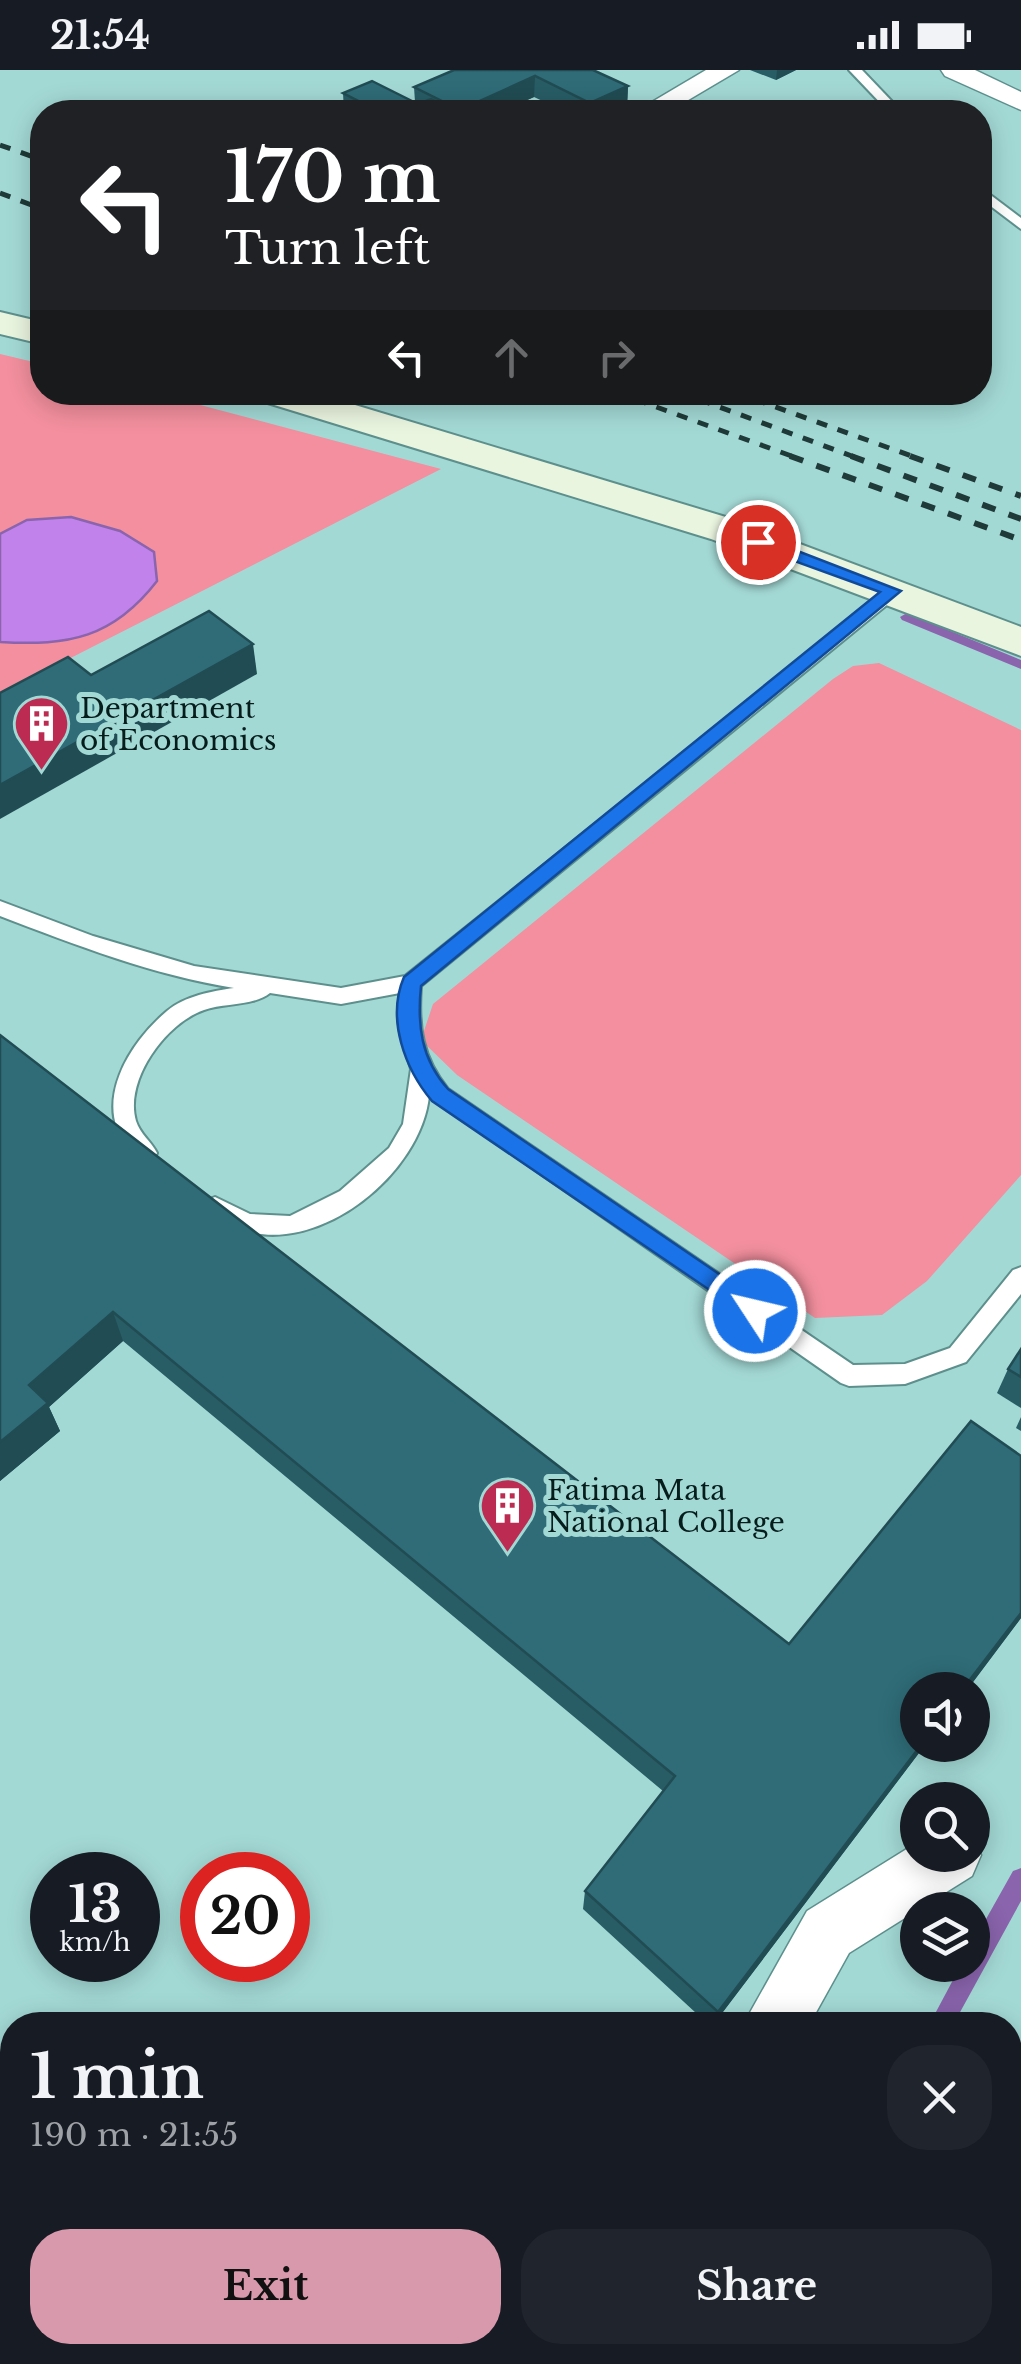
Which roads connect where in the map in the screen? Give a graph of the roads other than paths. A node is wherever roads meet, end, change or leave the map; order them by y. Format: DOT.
graph roads {
  1 [pos="726,70"];
  2 [pos="855,70"];
  3 [pos="954,70"];
  4 [pos="671,100"];
  5 [pos="884,100"];
  6 [pos="1021,102"];
  7 [pos="992,201"];
  8 [pos="1021,225"];
  9 [pos="0,323"];
  10 [pos="30,330"];
  11 [pos="316,405"];
  12 [pos="893,591"];
  13 [pos="1021,642"];
  14 [pos="0,908"];
  15 [pos="411,983"];
  16 [pos="284,988"];
  17 [pos="420,1072"];
  18 [pos="157,1163"];
  19 [pos="201,1196"];
  20 [pos="1021,1277"];
  21 [pos="925,1872"];
  22 [pos="782,2012"];
  1 -- 4 [label="street"];
  2 -- 5 [label="lane"];
  3 -- 6 [label="street"];
  7 -- 8 [label="lane"];
  9 -- 10 [label="main road"];
  11 -- 12 [label="main road"];
  12 -- 13 [label="main road"];
  12 -- 15 [label="lane"];
  14 -- 16 [label="lane"];
  15 -- 16 [label="lane"];
  15 -- 17 [label="lane"];
  16 -- 18 [label="lane"];
  17 -- 19 [label="lane"];
  17 -- 20 [label="lane"];
  21 -- 22 [label="street"];
}
